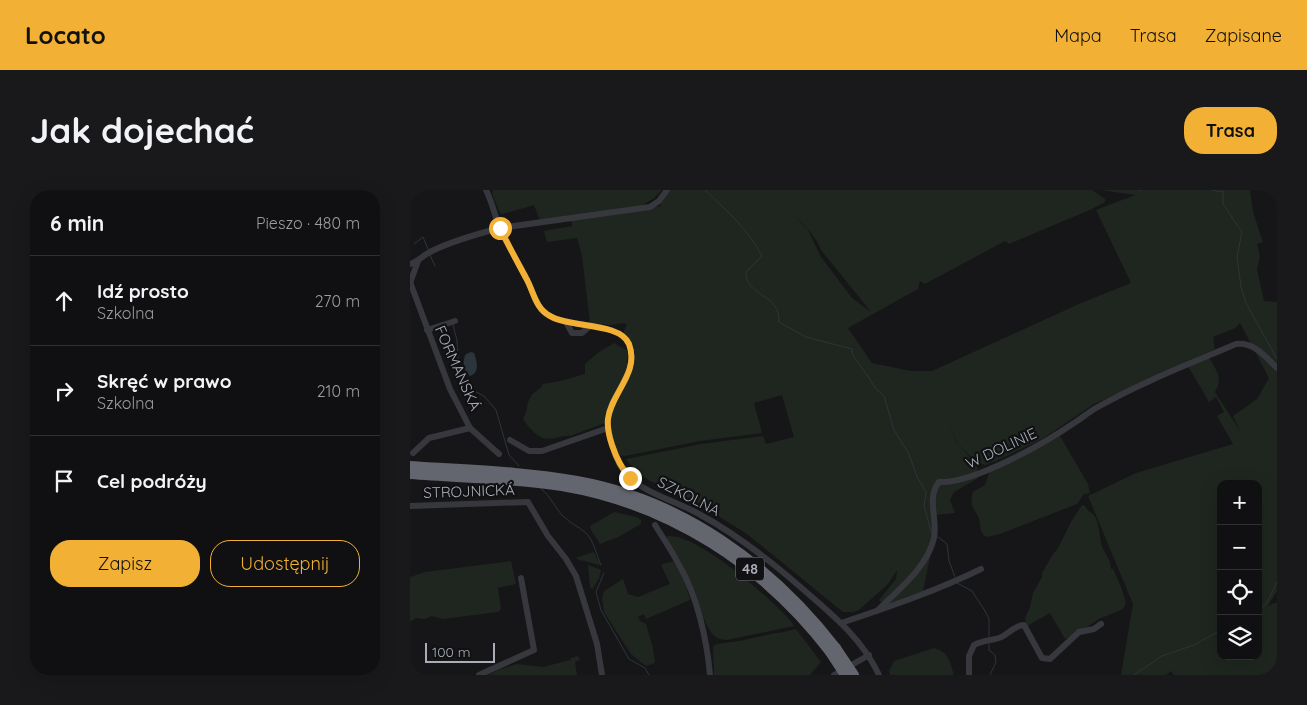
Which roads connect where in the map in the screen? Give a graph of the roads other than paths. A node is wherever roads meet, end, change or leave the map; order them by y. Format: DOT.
graph roads {
  1 [pos="486,190"];
  2 [pos="667,190"];
  3 [pos="500,228"];
  4 [pos="418,261"];
  5 [pos="410,264"];
  6 [pos="410,282"];
  7 [pos="455,321"];
  8 [pos="427,330"];
  9 [pos="1277,368"];
  10 [pos="470,428"];
  11 [pos="608,428"];
  12 [pos="510,440"];
  13 [pos="413,453"];
  14 [pos="499,454"];
  15 [pos="410,466"];
  16 [pos="410,474"];
  17 [pos="410,506"];
  18 [pos="655,526"];
  19 [pos="981,569"];
  20 [pos="521,578"];
  21 [pos="878,611"];
  22 [pos="841,623"];
  23 [pos="1101,624"];
  24 [pos="833,650"];
  25 [pos="869,655"];
  26 [pos="481,675"];
  27 [pos="602,675"];
  28 [pos="710,675"];
  29 [pos="834,675"];
  30 [pos="845,675"];
  31 [pos="854,675"];
  32 [pos="879,675"];
  33 [pos="970,675"];
  1 -- 3 [label="street"];
  2 -- 3 [label="street"];
  3 -- 4 [label="street"];
  3 -- 11 [label="street"];
  4 -- 5 [label="street"];
  4 -- 6 [label="street"];
  6 -- 8 [label="street, FORMANSKÁ"];
  7 -- 8 [label="street"];
  8 -- 10 [label="street, FORMANSKÁ"];
  9 -- 21 [label="street, W DOLINIE"];
  10 -- 13 [label="street"];
  10 -- 14 [label="street, FORMANSKÁ"];
  11 -- 12 [label="street"];
  11 -- 22 [label="street, SZKOLNA"];
  15 -- 24 [label="highway, 48"];
  16 -- 24 [label="highway, 48"];
  17 -- 27 [label="street, STROJNICKÁ"];
  18 -- 28 [label="street"];
  19 -- 21 [label="street"];
  20 -- 26 [label="street"];
  21 -- 22 [label="street"];
  22 -- 25 [label="street, SZKOLNA"];
  23 -- 33 [label="street"];
  24 -- 30 [label="highway, 48, bridge"];
  24 -- 31 [label="highway, 48, bridge"];
  25 -- 29 [label="street"];
  25 -- 32 [label="street, SZKOLNA"];
}
